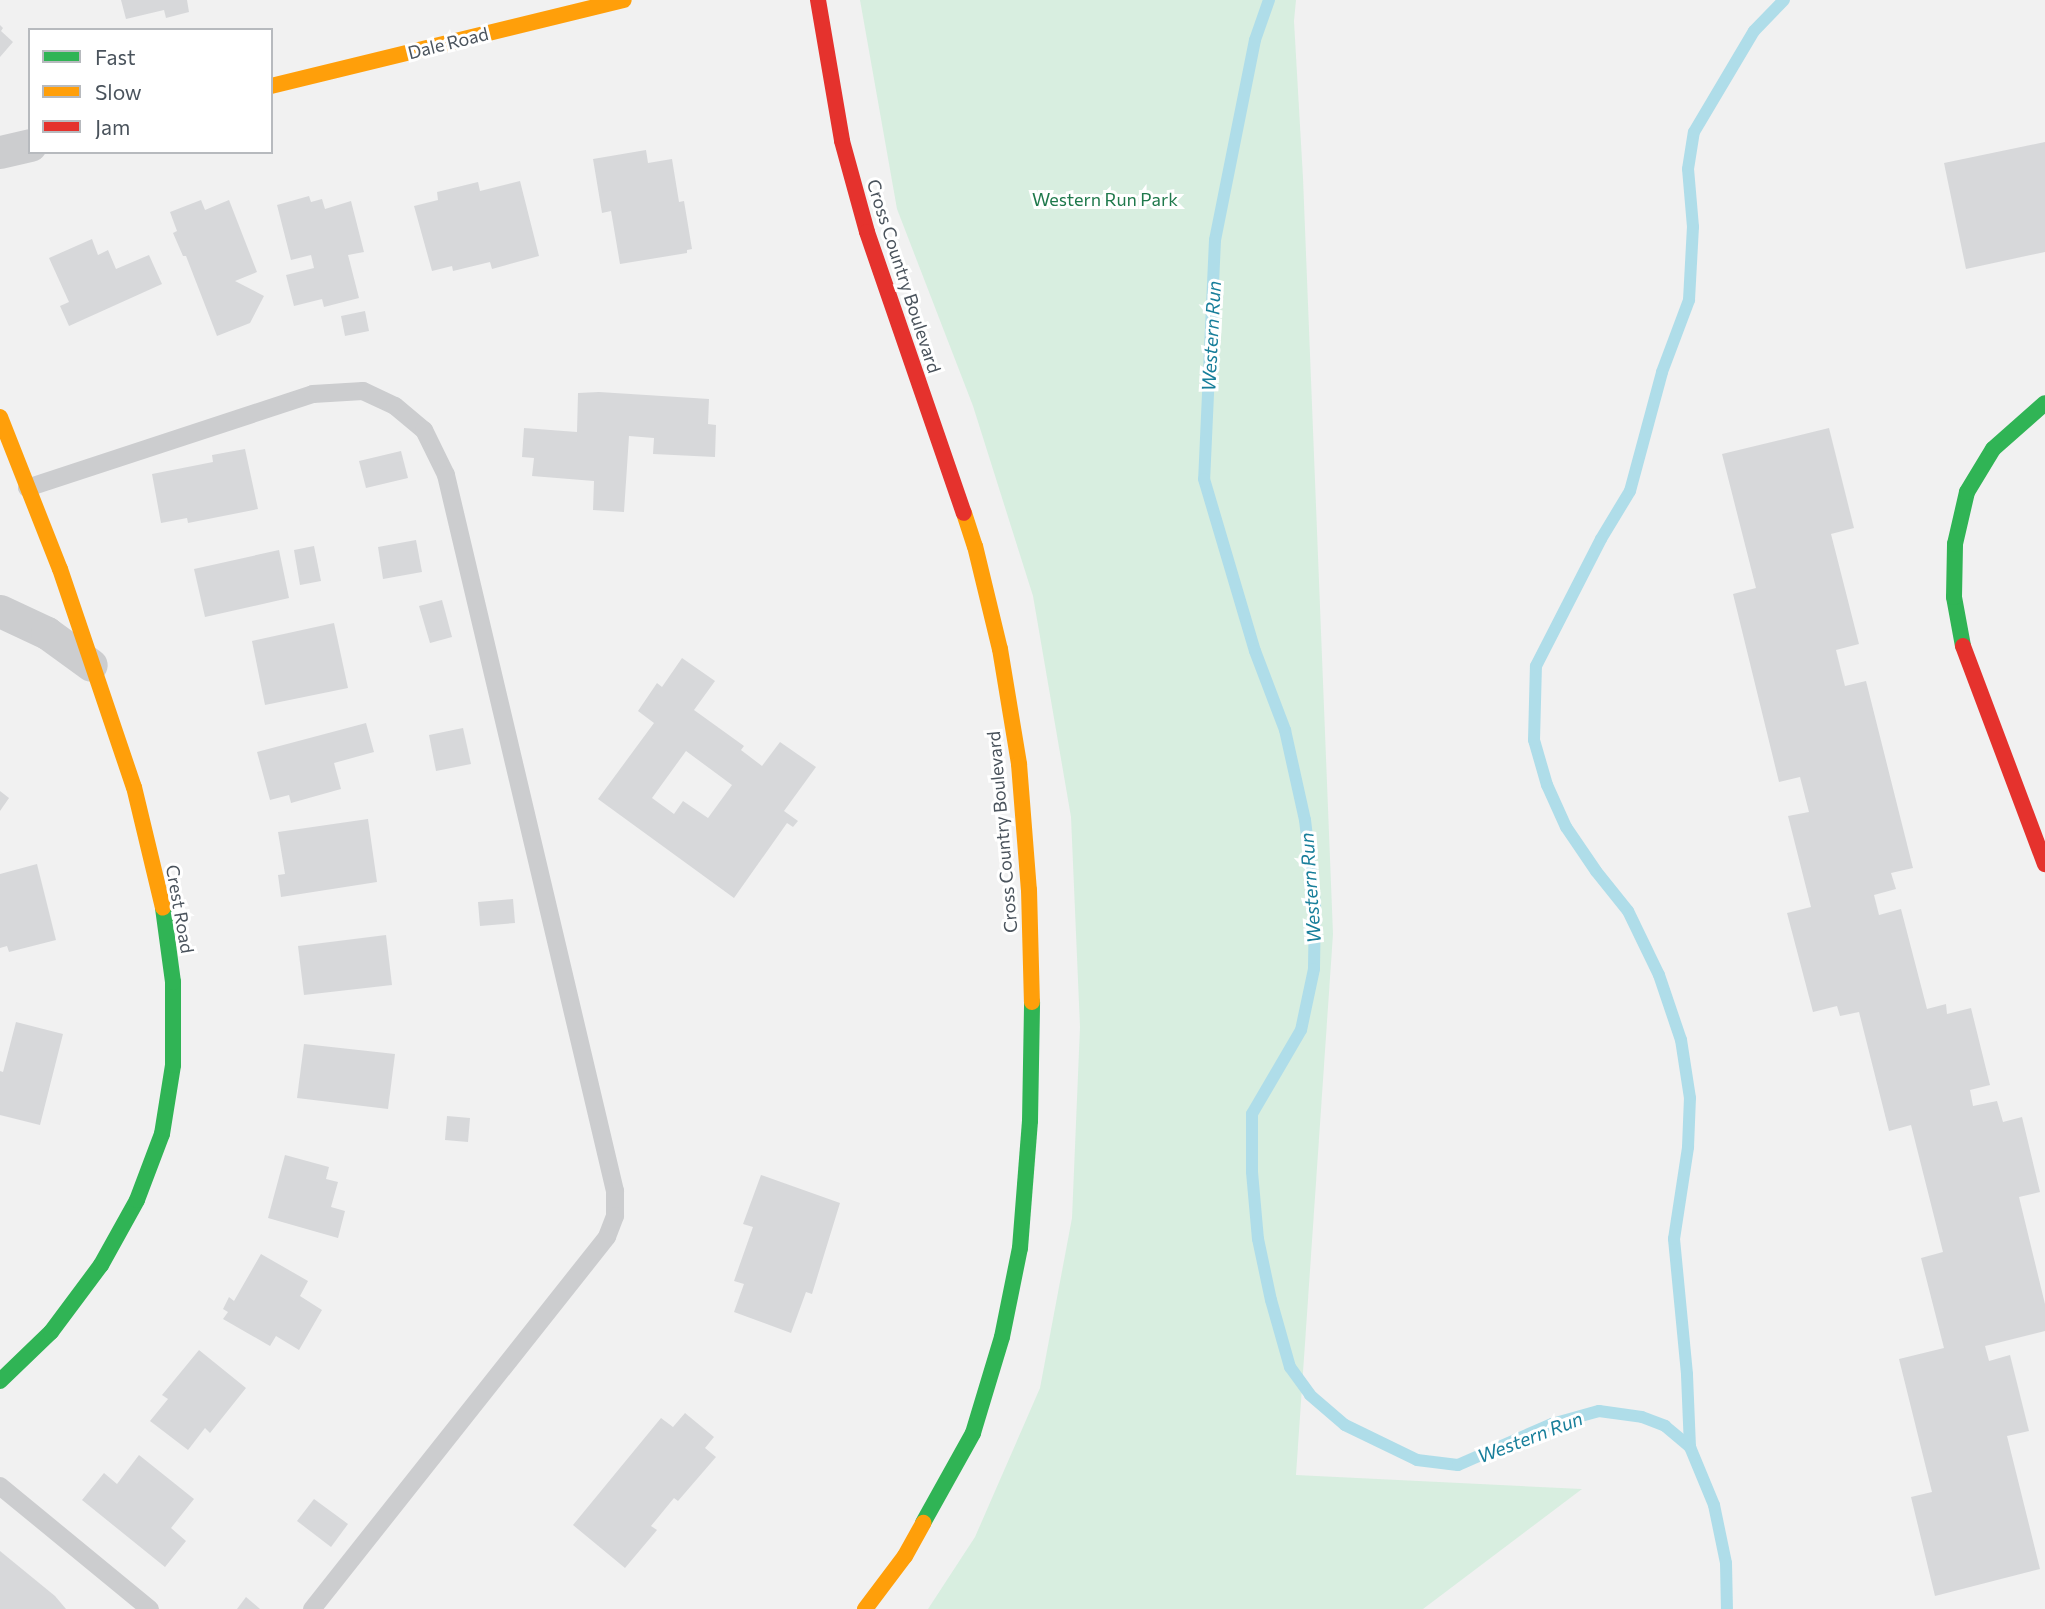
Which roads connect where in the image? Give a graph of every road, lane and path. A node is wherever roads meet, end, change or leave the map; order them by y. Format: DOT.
graph roads {
  1 [pos="624,0"];
  2 [pos="818,0"];
  3 [pos="273,86"];
  4 [pos="28,145"];
  5 [pos="0,152"];
  6 [pos="2045,403"];
  7 [pos="1,423"];
  8 [pos="27,488"];
  9 [pos="0,611"];
  10 [pos="92,665"];
  11 [pos="2045,864"];
  12 [pos="0,1381"];
  13 [pos="0,1486"];
  14 [pos="149,1609"];
  15 [pos="312,1609"];
  16 [pos="865,1609"];
  1 -- 3 [label="street, Dale Road"];
  2 -- 16 [label="street, Cross Country Boulevard"];
  4 -- 5 [label="street"];
  6 -- 11 [label="street"];
  7 -- 8 [label="street, Crest Road"];
  8 -- 10 [label="street, Crest Road"];
  8 -- 15 [label="lane"];
  9 -- 10 [label="street"];
  10 -- 12 [label="street, Crest Road"];
  13 -- 14 [label="lane"];
}
